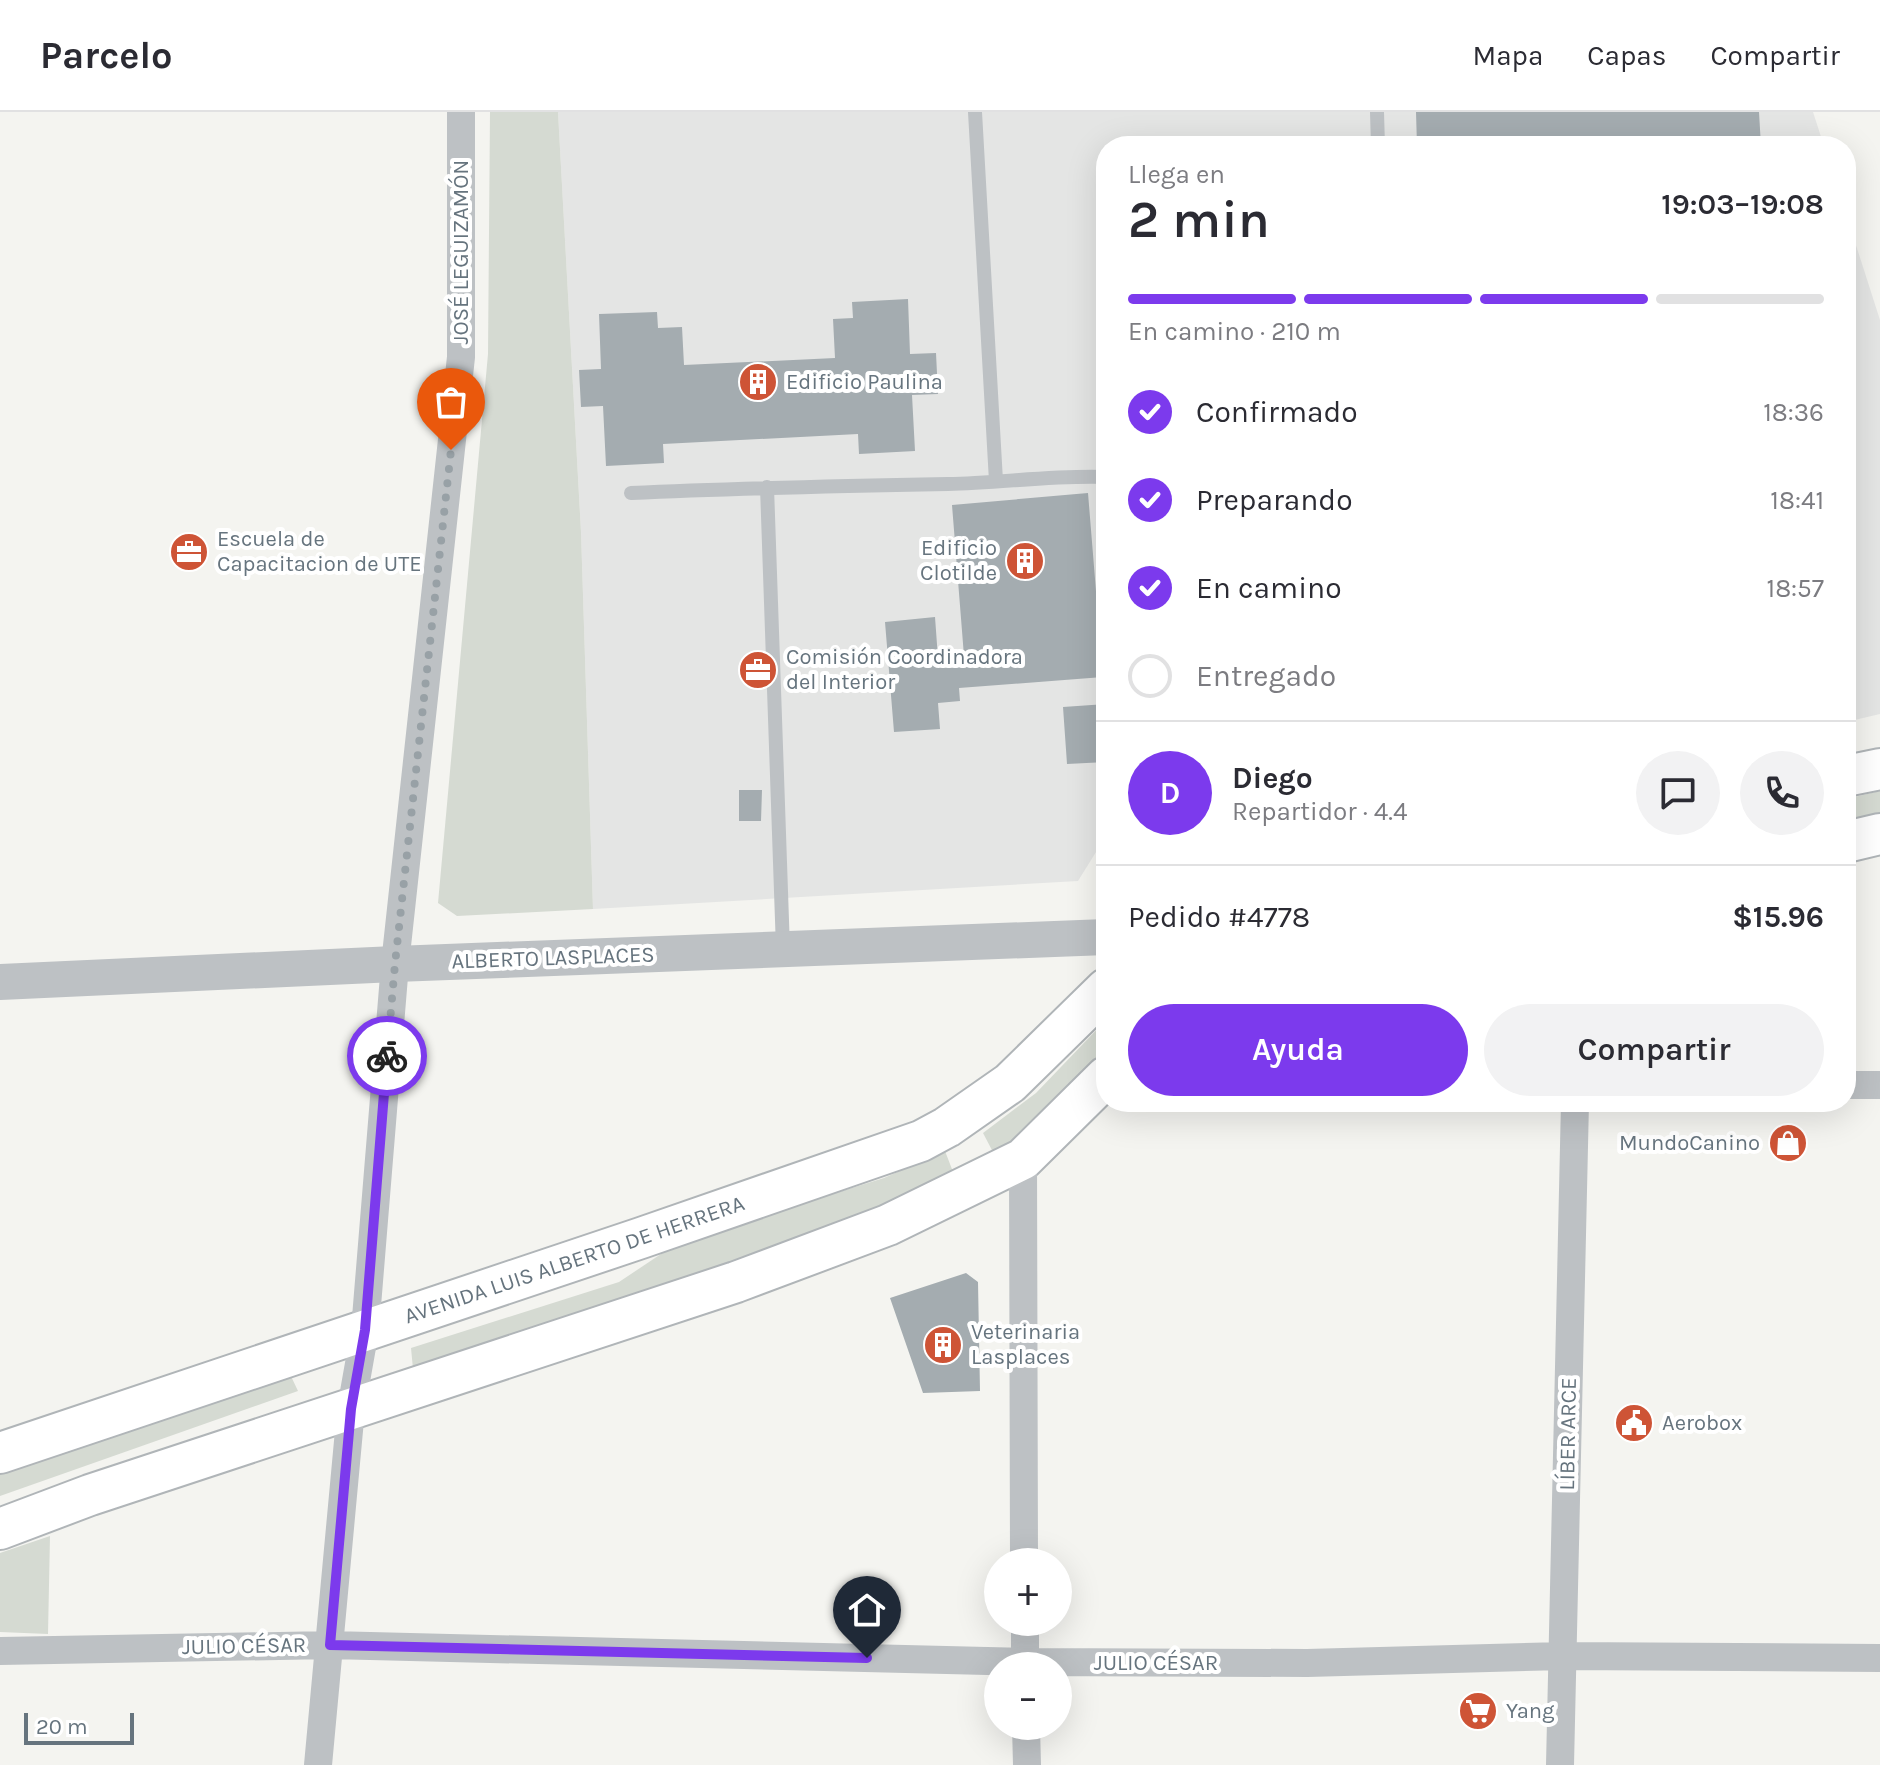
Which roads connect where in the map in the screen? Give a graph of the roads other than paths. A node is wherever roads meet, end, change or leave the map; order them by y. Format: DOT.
graph roads {
  1 [pos="461,112"];
  2 [pos="975,112"];
  3 [pos="1377,112"];
  4 [pos="1378,136"];
  5 [pos="1096,477"];
  6 [pos="996,481"];
  7 [pos="767,487"];
  8 [pos="631,493"];
  9 [pos="1880,769"];
  10 [pos="1856,774"];
  11 [pos="1880,834"];
  12 [pos="1856,840"];
  13 [pos="1096,937"];
  14 [pos="783,949"];
  15 [pos="395,964"];
  16 [pos="0,982"];
  17 [pos="1096,999"];
  18 [pos="1856,1085"];
  19 [pos="1880,1085"];
  20 [pos="1096,1087"];
  21 [pos="1575,1112"];
  22 [pos="1023,1159"];
  23 [pos="365,1330"];
  24 [pos="351,1409"];
  25 [pos="0,1453"];
  26 [pos="0,1529"];
  27 [pos="1024,1548"];
  28 [pos="330,1645"];
  29 [pos="0,1651"];
  30 [pos="1563,1656"];
  31 [pos="1880,1658"];
  32 [pos="984,1663"];
  33 [pos="1072,1664"];
  34 [pos="1026,1740"];
  35 [pos="318,1765"];
  36 [pos="1027,1765"];
  37 [pos="1560,1765"];
  1 -- 15 [label="street, JOSÉ LEGUIZAMÓN"];
  2 -- 6 [label="lane"];
  3 -- 4 [label="lane"];
  5 -- 6 [label="lane"];
  6 -- 7 [label="lane"];
  7 -- 8 [label="lane"];
  7 -- 14 [label="lane"];
  9 -- 10 [label="main road"];
  11 -- 12 [label="main road"];
  13 -- 14 [label="street, ALBERTO LASPLACES"];
  14 -- 15 [label="street, ALBERTO LASPLACES"];
  15 -- 16 [label="street, ALBERTO LASPLACES"];
  15 -- 23 [label="street, JOSÉ LEGUIZAMÓN"];
  17 -- 23 [label="main road, AVENIDA LUIS ALBERTO DE HERRERA"];
  18 -- 19 [label="street"];
  20 -- 22 [label="main road"];
  21 -- 30 [label="street, LÍBER ARCE"];
  22 -- 24 [label="main road"];
  22 -- 27 [label="street"];
  23 -- 24 [label="street, JOSÉ LEGUIZAMÓN"];
  23 -- 25 [label="main road, AVENIDA LUIS ALBERTO DE HERRERA"];
  24 -- 26 [label="main road"];
  24 -- 28 [label="street, JOSÉ LEGUIZAMÓN"];
  28 -- 29 [label="street, JULIO CÉSAR"];
  28 -- 32 [label="street, JULIO CÉSAR"];
  28 -- 35 [label="street, JOSÉ LEGUIZAMÓN"];
  30 -- 31 [label="street, JULIO CÉSAR"];
  30 -- 33 [label="street, JULIO CÉSAR"];
  30 -- 37 [label="street, LÍBER ARCE"];
  34 -- 36 [label="street"];
}
